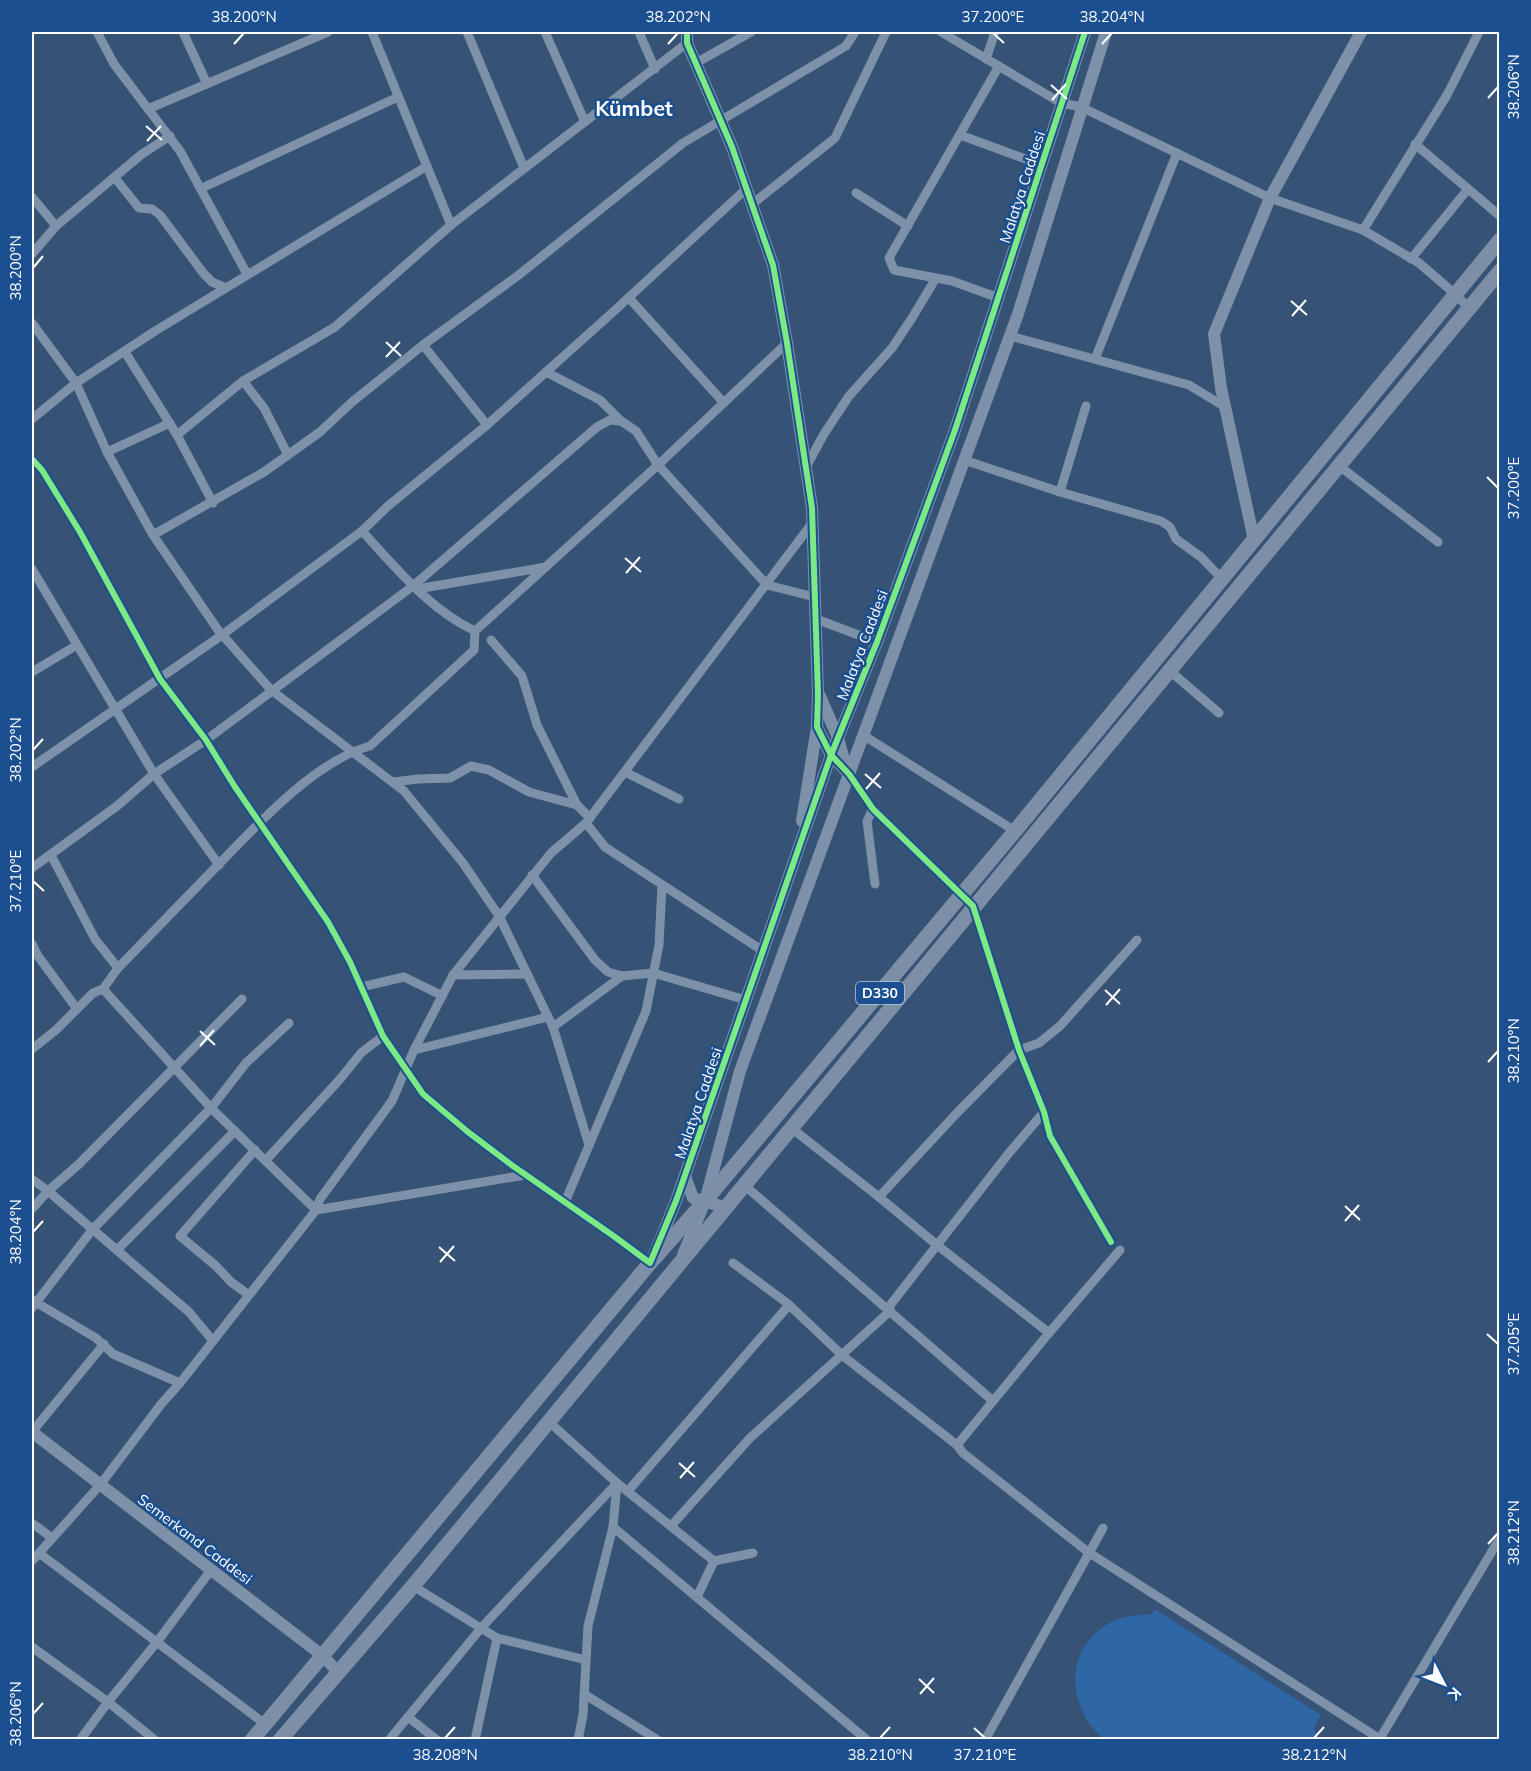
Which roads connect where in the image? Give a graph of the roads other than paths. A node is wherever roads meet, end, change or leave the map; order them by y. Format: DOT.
graph roads {
  1 [pos="97,32"];
  2 [pos="183,32"];
  3 [pos="328,32"];
  4 [pos="372,32"];
  5 [pos="467,32"];
  6 [pos="546,32"];
  7 [pos="639,32"];
  8 [pos="751,32"];
  9 [pos="855,32"];
  10 [pos="886,32"];
  11 [pos="941,32"];
  12 [pos="995,32"];
  13 [pos="1085,32"];
  14 [pos="1106,32"];
  15 [pos="1361,32"];
  16 [pos="1479,32"];
  17 [pos="687,38"];
  18 [pos="986,58"];
  19 [pos="696,63"];
  20 [pos="999,66"];
  21 [pos="655,69"];
  22 [pos="207,84"];
  23 [pos="398,97"];
  24 [pos="1061,103"];
  25 [pos="1081,107"];
  26 [pos="148,109"];
  27 [pos="721,120"];
  28 [pos="585,122"];
  29 [pos="960,135"];
  30 [pos="170,136"];
  31 [pos="1415,144"];
  32 [pos="1176,153"];
  33 [pos="1042,165"];
  34 [pos="427,166"];
  35 [pos="524,168"];
  36 [pos="115,178"];
  37 [pos="202,188"];
  38 [pos="746,189"];
  39 [pos="1468,189"];
  40 [pos="856,193"];
  41 [pos="32,197"];
  42 [pos="1270,198"];
  43 [pos="751,205"];
  44 [pos="1500,216"];
  45 [pos="451,225"];
  46 [pos="56,226"];
  47 [pos="908,226"];
  48 [pos="1363,230"];
  49 [pos="1500,240"];
  50 [pos="32,254"];
  51 [pos="1411,259"];
  52 [pos="1500,271"];
  53 [pos="248,274"];
  54 [pos="936,278"];
  55 [pos="226,288"];
  56 [pos="1454,293"];
  57 [pos="629,298"];
  58 [pos="999,298"];
  59 [pos="1468,307"];
  60 [pos="33,329"];
  61 [pos="1010,336"];
  62 [pos="787,343"];
  63 [pos="423,345"];
  64 [pos="125,352"];
  65 [pos="1095,360"];
  66 [pos="546,372"];
  67 [pos="243,381"];
  68 [pos="76,383"];
  69 [pos="724,403"];
  70 [pos="1086,406"];
  71 [pos="1225,407"];
  72 [pos="32,419"];
  73 [pos="621,421"];
  74 [pos="170,423"];
  75 [pos="487,425"];
  76 [pos="177,435"];
  77 [pos="107,452"];
  78 [pos="288,455"];
  79 [pos="32,459"];
  80 [pos="964,460"];
  81 [pos="658,465"];
  82 [pos="1338,465"];
  83 [pos="806,467"];
  84 [pos="1060,492"];
  85 [pos="213,503"];
  86 [pos="813,522"];
  87 [pos="362,531"];
  88 [pos="153,535"];
  89 [pos="1254,540"];
  90 [pos="1438,542"];
  91 [pos="546,567"];
  92 [pos="32,569"];
  93 [pos="1222,579"];
  94 [pos="767,585"];
  95 [pos="415,588"];
  96 [pos="815,597"];
  97 [pos="816,619"];
  98 [pos="475,631"];
  99 [pos="222,635"];
  100 [pos="492,640"];
  101 [pos="877,642"];
  102 [pos="77,645"];
  103 [pos="33,668"];
  104 [pos="1170,671"];
  105 [pos="160,679"];
  106 [pos="271,690"];
  107 [pos="819,694"];
  108 [pos="116,710"];
  109 [pos="1219,713"];
  110 [pos="817,727"];
  111 [pos="863,735"];
  112 [pos="838,738"];
  113 [pos="206,740"];
  114 [pos="353,750"];
  115 [pos="831,755"];
  116 [pos="32,766"];
  117 [pos="625,772"];
  118 [pos="154,774"];
  119 [pos="849,774"];
  120 [pos="393,782"];
  121 [pos="679,799"];
  122 [pos="577,805"];
  123 [pos="873,809"];
  124 [pos="588,820"];
  125 [pos="259,822"];
  126 [pos="1016,831"];
  127 [pos="51,855"];
  128 [pos="795,860"];
  129 [pos="219,865"];
  130 [pos="32,868"];
  131 [pos="532,875"];
  132 [pos="875,884"];
  133 [pos="662,885"];
  134 [pos="967,901"];
  135 [pos="499,916"];
  136 [pos="1137,940"];
  137 [pos="32,944"];
  138 [pos="762,951"];
  139 [pos="118,968"];
  140 [pos="653,973"];
  141 [pos="527,974"];
  142 [pos="453,975"];
  143 [pos="622,976"];
  144 [pos="361,987"];
  145 [pos="103,989"];
  146 [pos="441,995"];
  147 [pos="242,999"];
  148 [pos="746,1000"];
  149 [pos="77,1009"];
  150 [pos="548,1017"];
  151 [pos="289,1023"];
  152 [pos="553,1027"];
  153 [pos="383,1036"];
  154 [pos="32,1049"];
  155 [pos="414,1050"];
  156 [pos="1019,1050"];
  157 [pos="174,1067"];
  158 [pos="405,1069"];
  159 [pos="211,1108"];
  160 [pos="1044,1112"];
  161 [pos="790,1127"];
  162 [pos="235,1131"];
  163 [pos="589,1145"];
  164 [pos="255,1150"];
  165 [pos="266,1161"];
  166 [pos="525,1174"];
  167 [pos="685,1176"];
  168 [pos="32,1179"];
  169 [pos="743,1184"];
  170 [pos="48,1191"];
  171 [pos="879,1197"];
  172 [pos="705,1201"];
  173 [pos="565,1202"];
  174 [pos="724,1207"];
  175 [pos="32,1209"];
  176 [pos="316,1210"];
  177 [pos="92,1230"];
  178 [pos="1112,1242"];
  179 [pos="937,1245"];
  180 [pos="117,1250"];
  181 [pos="1120,1250"];
  182 [pos="681,1259"];
  183 [pos="650,1263"];
  184 [pos="733,1263"];
  185 [pos="249,1295"];
  186 [pos="33,1304"];
  187 [pos="789,1305"];
  188 [pos="889,1312"];
  189 [pos="1049,1333"];
  190 [pos="213,1341"];
  191 [pos="104,1344"];
  192 [pos="843,1356"];
  193 [pos="180,1383"];
  194 [pos="993,1401"];
  195 [pos="548,1421"];
  196 [pos="32,1432"];
  197 [pos="957,1445"];
  198 [pos="617,1483"];
  199 [pos="100,1485"];
  200 [pos="628,1491"];
  201 [pos="32,1523"];
  202 [pos="671,1526"];
  203 [pos="613,1527"];
  204 [pos="1102,1528"];
  205 [pos="52,1538"];
  206 [pos="1500,1538"];
  207 [pos="1088,1552"];
  208 [pos="39,1553"];
  209 [pos="753,1553"];
  210 [pos="32,1561"];
  211 [pos="714,1561"];
  212 [pos="211,1570"];
  213 [pos="413,1586"];
  214 [pos="697,1597"];
  215 [pos="482,1628"];
  216 [pos="497,1638"];
  217 [pos="157,1642"];
  218 [pos="32,1647"];
  219 [pos="323,1656"];
  220 [pos="586,1660"];
  221 [pos="339,1673"];
  222 [pos="584,1694"];
  223 [pos="108,1702"];
  224 [pos="408,1717"];
  225 [pos="265,1724"];
  226 [pos="286,1738"];
  227 [pos="1379,1739"];
  228 [pos="80,1740"];
  229 [pos="155,1740"];
  230 [pos="252,1740"];
  231 [pos="389,1740"];
  232 [pos="437,1740"];
  233 [pos="475,1740"];
  234 [pos="578,1740"];
  235 [pos="658,1740"];
  236 [pos="867,1740"];
  237 [pos="985,1740"];
  1 -- 26 [label="street"];
  2 -- 22 [label="street"];
  3 -- 22 [label="street"];
  4 -- 23 [label="street"];
  5 -- 35 [label="street"];
  6 -- 28 [label="street"];
  7 -- 21 [label="street"];
  8 -- 19 [label="street"];
  9 -- 27 [label="street"];
  10 -- 43 [label="street"];
  11 -- 18 [label="street"];
  12 -- 18 [label="street"];
  13 -- 24 [label="street, Malatya Caddesi"];
  14 -- 25 [label="street"];
  15 -- 42 [label="street"];
  16 -- 31 [label="street"];
  17 -- 19 [label="street"];
  17 -- 21 [label="street"];
  18 -- 20 [label="street"];
  19 -- 27 [label="street"];
  20 -- 24 [label="street"];
  20 -- 29 [label="street"];
  21 -- 28 [label="street"];
  22 -- 26 [label="street"];
  23 -- 34 [label="street"];
  23 -- 37 [label="street"];
  24 -- 25 [label="street"];
  24 -- 33 [label="street, Malatya Caddesi"];
  25 -- 32 [label="street"];
  25 -- 61 [label="street"];
  26 -- 30 [label="street"];
  27 -- 38 [label="street"];
  27 -- 63 [label="street"];
  28 -- 35 [label="street"];
  29 -- 33 [label="street"];
  29 -- 47 [label="street"];
  30 -- 36 [label="street"];
  30 -- 37 [label="street"];
  31 -- 39 [label="street"];
  31 -- 48 [label="street"];
  32 -- 42 [label="street"];
  32 -- 65 [label="street"];
  33 -- 58 [label="street, Malatya Caddesi"];
  34 -- 45 [label="street"];
  34 -- 53 [label="street"];
  35 -- 45 [label="street"];
  36 -- 46 [label="street"];
  36 -- 55 [label="street"];
  37 -- 53 [label="street"];
  38 -- 43 [label="street"];
  38 -- 57 [label="street"];
  39 -- 44 [label="street"];
  39 -- 51 [label="street"];
  40 -- 47 [label="street"];
  41 -- 46 [label="street"];
  42 -- 48 [label="street"];
  42 -- 71 [label="street"];
  43 -- 62 [label="street"];
  45 -- 67 [label="street"];
  46 -- 50 [label="street"];
  47 -- 54 [label="street"];
  48 -- 51 [label="street"];
  49 -- 56 [label="main road, D330"];
  51 -- 56 [label="street"];
  52 -- 59 [label="main road, D330"];
  53 -- 55 [label="street"];
  54 -- 58 [label="street"];
  54 -- 83 [label="street"];
  55 -- 64 [label="street"];
  56 -- 59 [label="street"];
  56 -- 89 [label="main road, D330"];
  57 -- 66 [label="street"];
  57 -- 69 [label="street"];
  58 -- 101 [label="street, Malatya Caddesi"];
  59 -- 82 [label="main road, D330"];
  60 -- 68 [label="street"];
  61 -- 65 [label="street"];
  61 -- 80 [label="street"];
  62 -- 69 [label="street"];
  62 -- 83 [label="street"];
  63 -- 75 [label="street"];
  63 -- 78 [label="street"];
  64 -- 68 [label="street"];
  64 -- 74 [label="street"];
  65 -- 71 [label="street"];
  66 -- 73 [label="street"];
  66 -- 75 [label="street"];
  67 -- 76 [label="street"];
  67 -- 78 [label="street"];
  68 -- 72 [label="street"];
  68 -- 77 [label="street"];
  69 -- 81 [label="street"];
  70 -- 84 [label="street"];
  71 -- 89 [label="street"];
  73 -- 81 [label="street"];
  73 -- 95 [label="street"];
  74 -- 76 [label="street"];
  74 -- 77 [label="street"];
  75 -- 87 [label="street"];
  76 -- 85 [label="street"];
  77 -- 88 [label="street"];
  78 -- 85 [label="street"];
  79 -- 105 [label="street"];
  80 -- 84 [label="street"];
  80 -- 111 [label="street"];
  81 -- 91 [label="street"];
  81 -- 94 [label="street"];
  82 -- 90 [label="street"];
  82 -- 104 [label="main road, D330"];
  83 -- 86 [label="street"];
  84 -- 93 [label="street"];
  85 -- 88 [label="street"];
  86 -- 94 [label="street"];
  86 -- 96 [label="street"];
  87 -- 95 [label="street"];
  87 -- 99 [label="street"];
  88 -- 99 [label="street"];
  89 -- 93 [label="main road, D330"];
  91 -- 95 [label="street"];
  91 -- 98 [label="street"];
  92 -- 102 [label="street"];
  93 -- 126 [label="main road, D330"];
  94 -- 96 [label="street"];
  94 -- 117 [label="street"];
  95 -- 98 [label="street"];
  95 -- 106 [label="street"];
  96 -- 97 [label="street"];
  97 -- 101 [label="street"];
  97 -- 107 [label="street"];
  98 -- 114 [label="street"];
  99 -- 105 [label="street"];
  99 -- 106 [label="street"];
  100 -- 122 [label="street"];
  101 -- 112 [label="street, Malatya Caddesi"];
  102 -- 103 [label="street"];
  102 -- 108 [label="street"];
  104 -- 109 [label="street"];
  104 -- 134 [label="main road, D330"];
  105 -- 108 [label="street"];
  105 -- 113 [label="street"];
  106 -- 113 [label="street"];
  106 -- 114 [label="street"];
  107 -- 110 [label="street"];
  107 -- 112 [label="street"];
  108 -- 116 [label="street"];
  108 -- 118 [label="street"];
  110 -- 115 [label="street"];
  110 -- 128 [label="street"];
  111 -- 119 [label="street"];
  111 -- 126 [label="street"];
  112 -- 115 [label="street, Malatya Caddesi"];
  112 -- 119 [label="street"];
  113 -- 118 [label="street"];
  113 -- 125 [label="street"];
  114 -- 120 [label="street"];
  114 -- 125 [label="street"];
  115 -- 119 [label="street"];
  115 -- 128 [label="street, Malatya Caddesi"];
  117 -- 121 [label="street"];
  117 -- 124 [label="street"];
  118 -- 127 [label="street"];
  118 -- 129 [label="street"];
  119 -- 123 [label="street"];
  119 -- 172 [label="street"];
  120 -- 122 [label="street"];
  120 -- 135 [label="street"];
  122 -- 124 [label="street"];
  123 -- 132 [label="street"];
  123 -- 134 [label="street"];
  124 -- 131 [label="street"];
  124 -- 133 [label="street"];
  125 -- 129 [label="street"];
  125 -- 144 [label="street"];
  126 -- 134 [label="main road, D330"];
  127 -- 130 [label="street"];
  127 -- 139 [label="street"];
  128 -- 138 [label="street, Malatya Caddesi"];
  129 -- 139 [label="street"];
  131 -- 135 [label="street"];
  131 -- 143 [label="street"];
  133 -- 138 [label="street"];
  133 -- 140 [label="street"];
  134 -- 156 [label="street"];
  134 -- 161 [label="main road, D330"];
  134 -- 172 [label="main road, D330"];
  135 -- 141 [label="street"];
  135 -- 142 [label="street"];
  136 -- 156 [label="street"];
  137 -- 149 [label="street"];
  138 -- 148 [label="street, Malatya Caddesi"];
  139 -- 145 [label="street"];
  140 -- 143 [label="street"];
  140 -- 148 [label="street"];
  140 -- 163 [label="street"];
  141 -- 142 [label="street"];
  141 -- 150 [label="street"];
  142 -- 146 [label="street"];
  143 -- 152 [label="street"];
  144 -- 146 [label="street"];
  144 -- 153 [label="street"];
  145 -- 149 [label="street"];
  145 -- 157 [label="street"];
  146 -- 155 [label="street"];
  147 -- 157 [label="street"];
  148 -- 167 [label="street, Malatya Caddesi"];
  149 -- 154 [label="street"];
  150 -- 152 [label="street"];
  150 -- 155 [label="street"];
  151 -- 159 [label="street"];
  152 -- 163 [label="street"];
  153 -- 158 [label="street"];
  153 -- 165 [label="street"];
  155 -- 158 [label="street"];
  156 -- 160 [label="street"];
  156 -- 171 [label="street"];
  157 -- 159 [label="street"];
  157 -- 170 [label="street"];
  158 -- 166 [label="street"];
  158 -- 176 [label="street"];
  159 -- 162 [label="street"];
  159 -- 177 [label="street"];
  160 -- 178 [label="street"];
  160 -- 179 [label="street"];
  161 -- 169 [label="main road, D330"];
  161 -- 171 [label="street"];
  162 -- 164 [label="street"];
  162 -- 180 [label="street"];
  163 -- 173 [label="street"];
  164 -- 165 [label="street"];
  164 -- 185 [label="street"];
  165 -- 176 [label="street"];
  166 -- 173 [label="street"];
  166 -- 176 [label="street"];
  167 -- 172 [label="street"];
  167 -- 183 [label="street, Malatya Caddesi"];
  168 -- 170 [label="street"];
  169 -- 174 [label="main road, D330"];
  169 -- 188 [label="street"];
  170 -- 175 [label="street"];
  170 -- 177 [label="street"];
  171 -- 179 [label="street"];
  172 -- 174 [label="street"];
  172 -- 182 [label="street"];
  172 -- 183 [label="main road, D330"];
  173 -- 183 [label="street"];
  174 -- 182 [label="main road, D330"];
  176 -- 185 [label="street"];
  177 -- 180 [label="street"];
  177 -- 186 [label="street"];
  179 -- 188 [label="street"];
  179 -- 189 [label="street"];
  180 -- 190 [label="street"];
  181 -- 189 [label="street"];
  182 -- 195 [label="main road, D330"];
  183 -- 219 [label="main road, D330"];
  184 -- 187 [label="street"];
  185 -- 190 [label="street"];
  186 -- 191 [label="street"];
  187 -- 192 [label="street"];
  187 -- 200 [label="street"];
  188 -- 192 [label="street"];
  188 -- 194 [label="street"];
  189 -- 194 [label="street"];
  190 -- 193 [label="street"];
  191 -- 193 [label="street"];
  191 -- 196 [label="street"];
  192 -- 197 [label="street"];
  192 -- 202 [label="street"];
  193 -- 199 [label="street"];
  194 -- 197 [label="street"];
  195 -- 198 [label="street"];
  195 -- 213 [label="main road, D330"];
  196 -- 199 [label="street, Semerkand Caddesi"];
  197 -- 207 [label="street"];
  198 -- 200 [label="street"];
  198 -- 203 [label="street"];
  198 -- 215 [label="street"];
  199 -- 205 [label="street"];
  199 -- 212 [label="street, Semerkand Caddesi"];
  200 -- 202 [label="street"];
  201 -- 205 [label="street"];
  202 -- 211 [label="street"];
  203 -- 214 [label="street"];
  203 -- 220 [label="street"];
  204 -- 207 [label="street"];
  205 -- 208 [label="street"];
  206 -- 227 [label="street"];
  207 -- 227 [label="street"];
  207 -- 237 [label="street"];
  208 -- 210 [label="street"];
  208 -- 217 [label="street"];
  209 -- 211 [label="street"];
  211 -- 214 [label="street"];
  212 -- 217 [label="street"];
  212 -- 219 [label="street, Semerkand Caddesi"];
  213 -- 215 [label="street"];
  213 -- 221 [label="main road, D330"];
  214 -- 236 [label="street"];
  215 -- 216 [label="street"];
  215 -- 224 [label="street"];
  216 -- 220 [label="street"];
  216 -- 233 [label="street"];
  217 -- 223 [label="street"];
  217 -- 225 [label="street"];
  218 -- 223 [label="street"];
  219 -- 221 [label="street, Semerkand Caddesi"];
  219 -- 225 [label="main road, D330"];
  220 -- 222 [label="street"];
  221 -- 226 [label="main road, D330"];
  222 -- 234 [label="street"];
  222 -- 235 [label="street"];
  223 -- 228 [label="street"];
  223 -- 229 [label="street"];
  224 -- 231 [label="street"];
  224 -- 232 [label="street"];
  225 -- 230 [label="main road, D330"];
}
